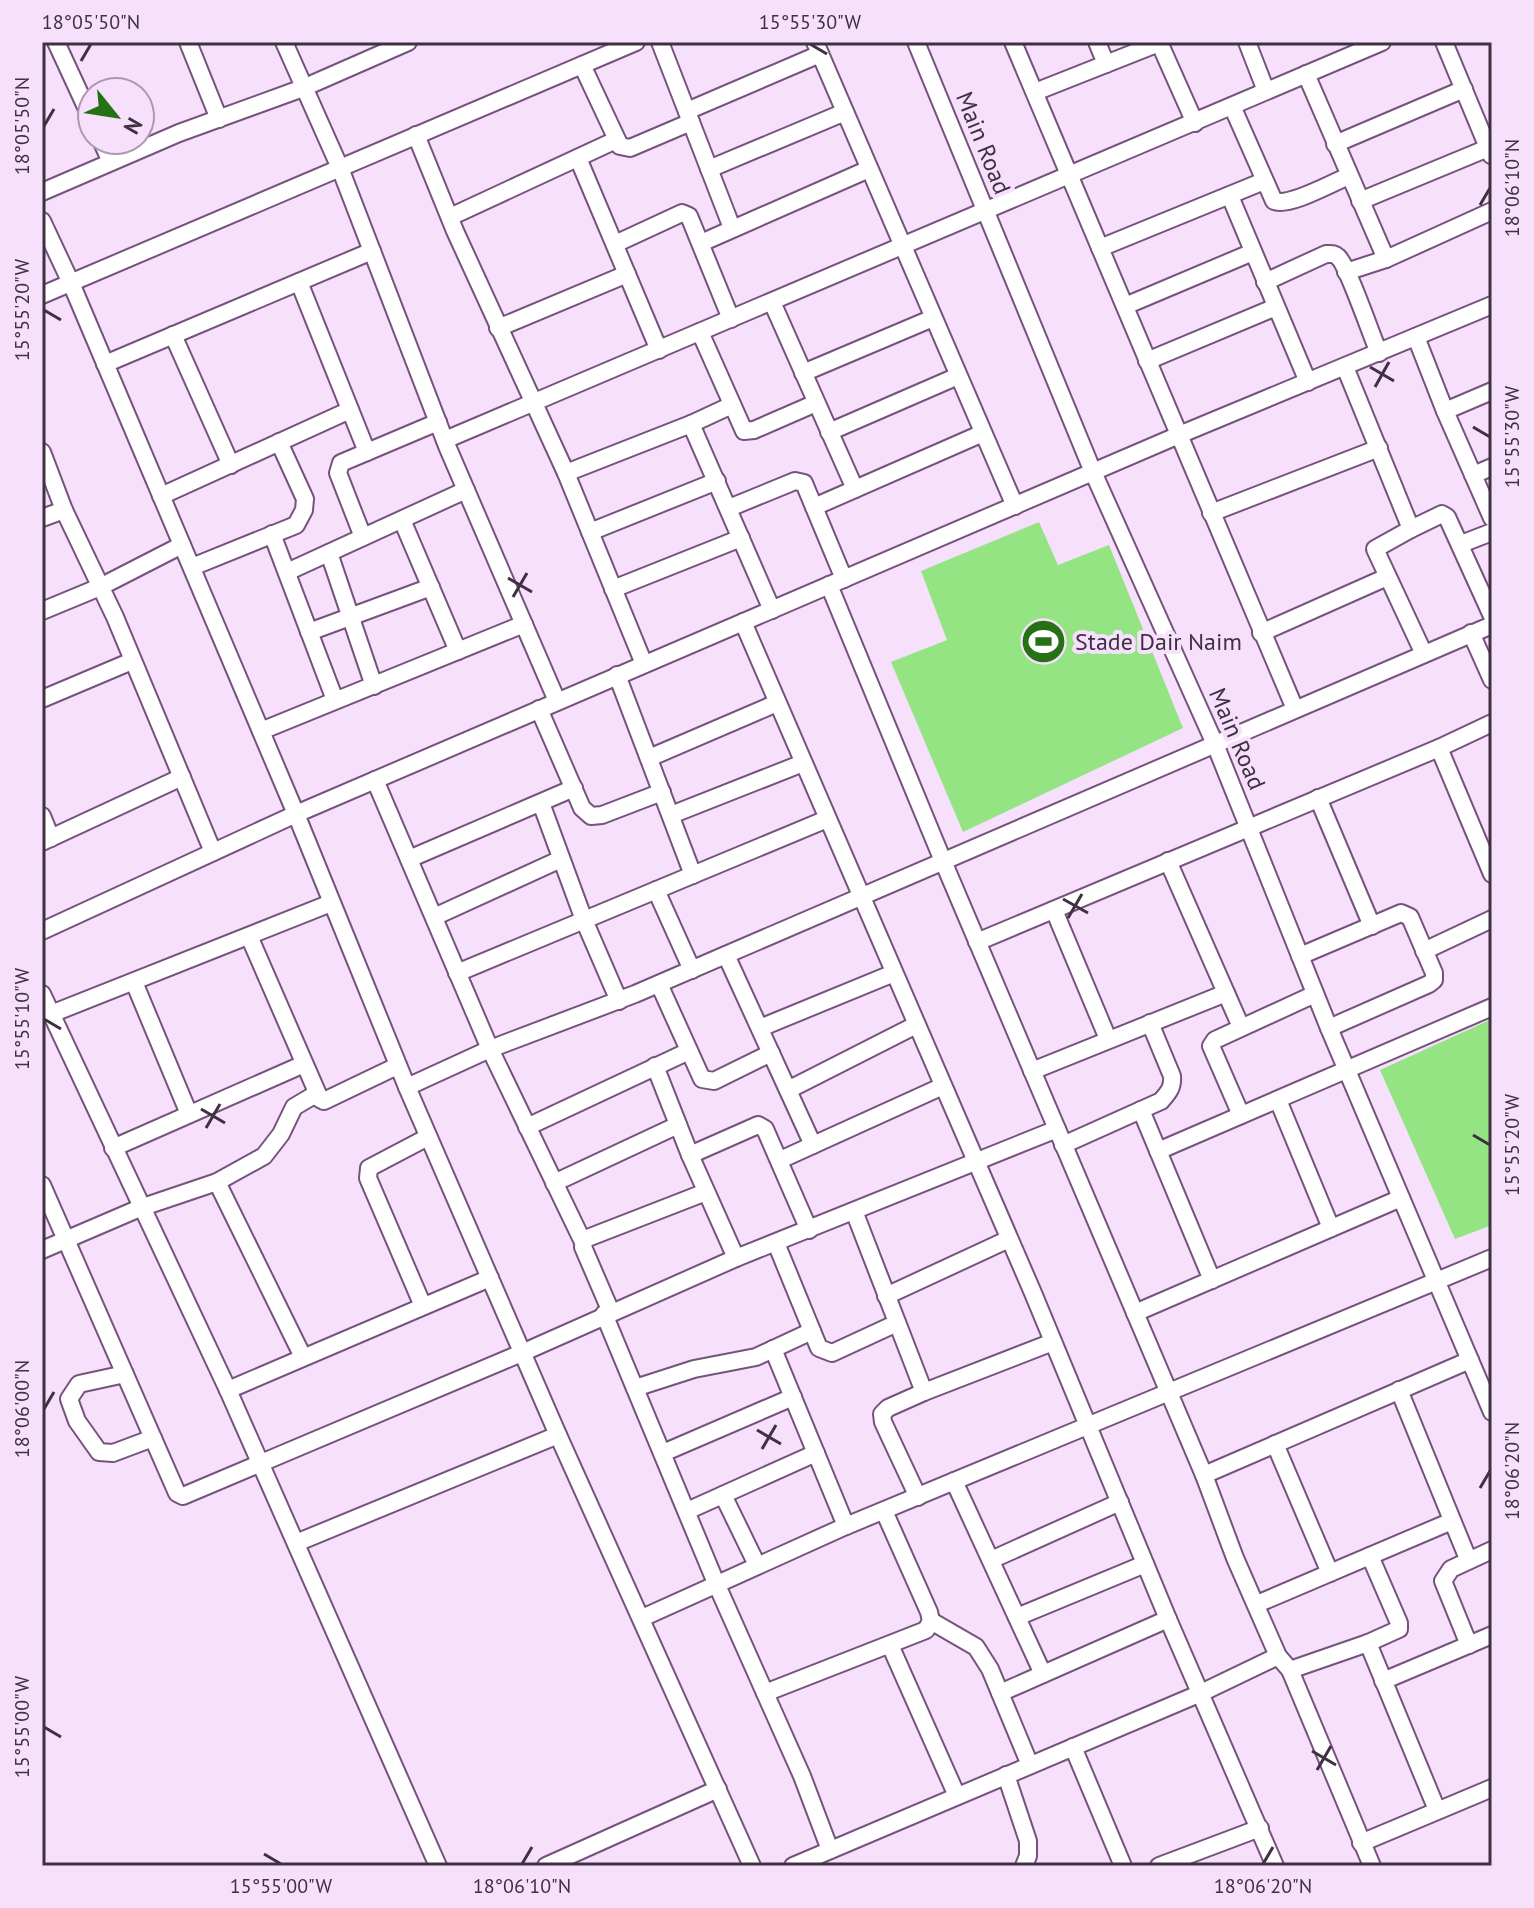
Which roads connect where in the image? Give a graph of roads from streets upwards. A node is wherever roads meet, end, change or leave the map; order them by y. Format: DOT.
graph roads {
  1 [pos="56,42"];
  2 [pos="188,42"];
  3 [pos="284,42"];
  4 [pos="408,42"];
  5 [pos="636,42"];
  6 [pos="660,42"];
  7 [pos="916,42"];
  8 [pos="1013,42"];
  9 [pos="1097,42"];
  10 [pos="1159,42"];
  11 [pos="1247,42"];
  12 [pos="1382,42"];
  13 [pos="1444,42"];
  14 [pos="378,48"];
  15 [pos="604,48"];
  16 [pos="818,48"];
  17 [pos="1106,64"];
  18 [pos="582,65"];
  19 [pos="1306,74"];
  20 [pos="76,85"];
  21 [pos="303,88"];
  22 [pos="1464,89"];
  23 [pos="1266,91"];
  24 [pos="1035,92"];
  25 [pos="1232,106"];
  26 [pos="845,112"];
  27 [pos="689,117"];
  28 [pos="219,119"];
  29 [pos="1195,123"];
  30 [pos="416,135"];
  31 [pos="616,140"];
  32 [pos="1335,144"];
  33 [pos="1490,152"];
  34 [pos="108,156"];
  35 [pos="578,158"];
  36 [pos="111,162"];
  37 [pos="340,168"];
  38 [pos="709,169"];
  39 [pos="869,169"];
  40 [pos="1069,176"];
  41 [pos="1349,176"];
  42 [pos="1264,181"];
  43 [pos="42,192"];
  44 [pos="1230,196"];
  45 [pos="1360,201"];
  46 [pos="1492,211"];
  47 [pos="984,212"];
  48 [pos="450,217"];
  49 [pos="42,221"];
  50 [pos="732,228"];
  51 [pos="701,243"];
  52 [pos="615,244"];
  53 [pos="902,246"];
  54 [pos="1100,248"];
  55 [pos="372,251"];
  56 [pos="1253,252"];
  57 [pos="1386,259"];
  58 [pos="1346,272"];
  59 [pos="627,274"];
  60 [pos="299,282"];
  61 [pos="1265,282"];
  62 [pos="71,283"];
  63 [pos="42,295"];
  64 [pos="772,302"];
  65 [pos="1492,305"];
  66 [pos="1125,306"];
  67 [pos="1276,307"];
  68 [pos="933,318"];
  69 [pos="731,319"];
  70 [pos="498,328"];
  71 [pos="700,332"];
  72 [pos="173,335"];
  73 [pos="1416,337"];
  74 [pos="659,350"];
  75 [pos="1379,353"];
  76 [pos="1147,361"];
  77 [pos="105,364"];
  78 [pos="1345,367"];
  79 [pos="803,373"];
  80 [pos="958,376"];
  81 [pos="1308,382"];
  82 [pos="1492,391"];
  83 [pos="532,403"];
  84 [pos="816,403"];
  85 [pos="732,405"];
  86 [pos="350,410"];
  87 [pos="1445,411"];
  88 [pos="438,422"];
  89 [pos="691,424"];
  90 [pos="829,432"];
  91 [pos="983,433"];
  92 [pos="1179,435"];
  93 [pos="445,440"];
  94 [pos="279,442"];
  95 [pos="1379,448"];
  96 [pos="42,452"];
  97 [pos="367,452"];
  98 [pos="231,465"];
  99 [pos="1492,467"];
  100 [pos="1093,472"];
  101 [pos="566,473"];
  102 [pos="1473,475"];
  103 [pos="717,481"];
  104 [pos="855,489"];
  105 [pos="466,490"];
  106 [pos="161,496"];
  107 [pos="1015,506"];
  108 [pos="814,507"];
  109 [pos="729,508"];
  110 [pos="64,510"];
  111 [pos="1211,513"];
  112 [pos="42,518"];
  113 [pos="1492,518"];
  114 [pos="402,520"];
  115 [pos="1411,529"];
  116 [pos="590,532"];
  117 [pos="1492,532"];
  118 [pos="272,534"];
  119 [pos="363,537"];
  120 [pos="741,538"];
  121 [pos="1461,544"];
  122 [pos="182,545"];
  123 [pos="329,553"];
  124 [pos="192,567"];
  125 [pos="287,572"];
  126 [pos="1387,577"];
  127 [pos="837,582"];
  128 [pos="100,587"];
  129 [pos="431,587"];
  130 [pos="613,589"];
  131 [pos="772,610"];
  132 [pos="42,611"];
  133 [pos="1492,616"];
  134 [pos="351,617"];
  135 [pos="743,622"];
  136 [pos="524,624"];
  137 [pos="1492,625"];
  138 [pos="309,632"];
  139 [pos="1261,633"];
  140 [pos="1471,633"];
  141 [pos="458,651"];
  142 [pos="1424,654"];
  143 [pos="132,661"];
  144 [pos="644,664"];
  145 [pos="617,675"];
  146 [pos="1492,680"];
  147 [pos="374,686"];
  148 [pos="42,699"];
  149 [pos="335,700"];
  150 [pos="557,701"];
  151 [pos="777,703"];
  152 [pos="539,709"];
  153 [pos="1295,709"];
  154 [pos="1492,723"];
  155 [pos="261,731"];
  156 [pos="1215,744"];
  157 [pos="1439,748"];
  158 [pos="649,758"];
  159 [pos="803,763"];
  160 [pos="182,777"];
  161 [pos="375,780"];
  162 [pos="574,788"];
  163 [pos="662,792"];
  164 [pos="1318,798"];
  165 [pos="541,803"];
  166 [pos="296,814"];
  167 [pos="671,815"];
  168 [pos="42,816"];
  169 [pos="827,819"];
  170 [pos="1248,827"];
  171 [pos="46,840"];
  172 [pos="213,852"];
  173 [pos="409,859"];
  174 [pos="561,859"];
  175 [pos="943,861"];
  176 [pos="1168,861"];
  177 [pos="1492,874"];
  178 [pos="693,875"];
  179 [pos="656,890"];
  180 [pos="861,896"];
  181 [pos="331,903"];
  182 [pos="42,910"];
  183 [pos="1054,910"];
  184 [pos="434,917"];
  185 [pos="1492,919"];
  186 [pos="584,920"];
  187 [pos="1372,926"];
  188 [pos="47,929"];
  189 [pos="249,936"];
  190 [pos="977,942"];
  191 [pos="1424,951"];
  192 [pos="726,955"];
  193 [pos="1300,956"];
  194 [pos="692,970"];
  195 [pos="457,973"];
  196 [pos="894,973"];
  197 [pos="134,982"];
  198 [pos="659,984"];
  199 [pos="1226,993"];
  200 [pos="42,994"];
  201 [pos="1315,994"];
  202 [pos="619,1001"];
  203 [pos="1492,1007"];
  204 [pos="51,1014"];
  205 [pos="1150,1023"];
  206 [pos="916,1025"];
  207 [pos="1241,1027"];
  208 [pos="760,1028"];
  209 [pos="1329,1028"];
  210 [pos="1108,1039"];
  211 [pos="490,1049"];
  212 [pos="689,1051"];
  213 [pos="771,1053"];
  214 [pos="304,1064"];
  215 [pos="397,1066"];
  216 [pos="655,1066"];
  217 [pos="1032,1071"];
  218 [pos="1347,1071"];
  219 [pos="943,1086"];
  220 [pos="407,1087"];
  221 [pos="788,1090"];
  222 [pos="316,1094"];
  223 [pos="1278,1100"];
  224 [pos="1141,1110"];
  225 [pos="189,1114"];
  226 [pos="1241,1115"];
  227 [pos="678,1125"];
  228 [pos="527,1127"];
  229 [pos="428,1137"];
  230 [pos="1060,1137"];
  231 [pos="813,1145"];
  232 [pos="113,1148"];
  233 [pos="1158,1151"];
  234 [pos="690,1155"];
  235 [pos="780,1160"];
  236 [pos="975,1162"];
  237 [pos="217,1182"];
  238 [pos="554,1183"];
  239 [pos="42,1185"];
  240 [pos="706,1192"];
  241 [pos="1401,1198"];
  242 [pos="140,1208"];
  243 [pos="854,1211"];
  244 [pos="1331,1228"];
  245 [pos="809,1230"];
  246 [pos="1009,1239"];
  247 [pos="66,1240"];
  248 [pos="583,1242"];
  249 [pos="776,1243"];
  250 [pos="42,1250"];
  251 [pos="736,1258"];
  252 [pos="1492,1258"];
  253 [pos="490,1278"];
  254 [pos="1212,1280"];
  255 [pos="1437,1281"];
  256 [pos="886,1296"];
  257 [pos="423,1306"];
  258 [pos="607,1313"];
  259 [pos="1135,1313"];
  260 [pos="897,1323"];
  261 [pos="812,1331"];
  262 [pos="1053,1342"];
  263 [pos="773,1349"];
  264 [pos="524,1352"];
  265 [pos="303,1357"];
  266 [pos="1470,1360"];
  267 [pos="125,1374"];
  268 [pos="635,1388"];
  269 [pos="228,1390"];
  270 [pos="1399,1390"];
  271 [pos="924,1392"];
  272 [pos="1168,1393"];
  273 [pos="793,1397"];
  274 [pos="1492,1412"];
  275 [pos="1088,1427"];
  276 [pos="558,1435"];
  277 [pos="153,1438"];
  278 [pos="1275,1444"];
  279 [pos="663,1453"];
  280 [pos="816,1453"];
  281 [pos="261,1463"];
  282 [pos="1204,1475"];
  283 [pos="954,1481"];
  284 [pos="723,1495"];
  285 [pos="918,1497"];
  286 [pos="1120,1502"];
  287 [pos="687,1511"];
  288 [pos="884,1511"];
  289 [pos="1452,1521"];
  290 [pos="846,1526"];
  291 [pos="296,1543"];
  292 [pos="1492,1550"];
  293 [pos="1370,1556"];
  294 [pos="1468,1559"];
  295 [pos="991,1560"];
  296 [pos="1145,1564"];
  297 [pos="757,1565"];
  298 [pos="1330,1573"];
  299 [pos="716,1583"];
  300 [pos="1257,1604"];
  301 [pos="1017,1617"];
  302 [pos="642,1618"];
  303 [pos="1168,1619"];
  304 [pos="931,1621"];
  305 [pos="1492,1635"];
  306 [pos="1368,1643"];
  307 [pos="890,1645"];
  308 [pos="1469,1645"];
  309 [pos="1278,1656"];
  310 [pos="1290,1670"];
  311 [pos="1043,1674"];
  312 [pos="1383,1681"];
  313 [pos="765,1693"];
  314 [pos="1000,1693"];
  315 [pos="1201,1693"];
  316 [pos="1073,1747"];
  317 [pos="1030,1765"];
  318 [pos="1006,1775"];
  319 [pos="1492,1788"];
  320 [pos="718,1789"];
  321 [pos="957,1796"];
  322 [pos="1437,1810"];
  323 [pos="1260,1828"];
  324 [pos="1361,1843"];
  325 [pos="830,1850"];
  326 [pos="1020,1865"];
  327 [pos="438,1866"];
  328 [pos="546,1866"];
  329 [pos="752,1866"];
  330 [pos="793,1866"];
  331 [pos="1123,1866"];
  332 [pos="1159,1866"];
  333 [pos="1275,1866"];
  334 [pos="1372,1866"];
  1 -- 20 [label="street"];
  2 -- 28 [label="street"];
  3 -- 21 [label="street"];
  4 -- 14 [label="street"];
  5 -- 15 [label="street"];
  6 -- 27 [label="street"];
  7 -- 47 [label="street, Main Road"];
  8 -- 24 [label="street"];
  9 -- 17 [label="street"];
  10 -- 17 [label="street"];
  10 -- 29 [label="street"];
  11 -- 23 [label="street"];
  12 -- 19 [label="street"];
  13 -- 22 [label="street"];
  14 -- 21 [label="street"];
  15 -- 18 [label="street"];
  16 -- 26 [label="street"];
  16 -- 27 [label="street"];
  17 -- 24 [label="street"];
  18 -- 30 [label="street"];
  18 -- 31 [label="street"];
  19 -- 23 [label="street"];
  19 -- 32 [label="street"];
  21 -- 28 [label="street"];
  21 -- 37 [label="street"];
  22 -- 32 [label="street"];
  22 -- 33 [label="street"];
  23 -- 25 [label="street"];
  24 -- 40 [label="street"];
  25 -- 29 [label="street"];
  25 -- 42 [label="street"];
  26 -- 38 [label="street"];
  26 -- 39 [label="street"];
  27 -- 31 [label="street"];
  27 -- 38 [label="street"];
  28 -- 36 [label="street"];
  29 -- 40 [label="street"];
  30 -- 37 [label="street"];
  30 -- 48 [label="street"];
  31 -- 35 [label="street"];
  32 -- 41 [label="street"];
  33 -- 45 [label="street"];
  34 -- 36 [label="street"];
  35 -- 48 [label="street"];
  35 -- 52 [label="street"];
  36 -- 43 [label="street"];
  37 -- 55 [label="street"];
  37 -- 62 [label="street"];
  38 -- 50 [label="street"];
  39 -- 50 [label="street"];
  39 -- 53 [label="street"];
  40 -- 47 [label="street"];
  40 -- 54 [label="street"];
  41 -- 42 [label="street"];
  41 -- 45 [label="street"];
  42 -- 44 [label="street"];
  44 -- 54 [label="street"];
  44 -- 56 [label="street"];
  45 -- 57 [label="street"];
  46 -- 57 [label="street"];
  47 -- 53 [label="street"];
  47 -- 100 [label="street, Main Road"];
  48 -- 70 [label="street"];
  49 -- 62 [label="street"];
  50 -- 51 [label="street"];
  51 -- 52 [label="street"];
  51 -- 69 [label="street"];
  52 -- 59 [label="street"];
  53 -- 64 [label="street"];
  53 -- 68 [label="street"];
  54 -- 66 [label="street"];
  55 -- 60 [label="street"];
  55 -- 88 [label="street"];
  56 -- 61 [label="street"];
  56 -- 66 [label="street"];
  57 -- 58 [label="street"];
  58 -- 61 [label="street"];
  58 -- 75 [label="street"];
  59 -- 70 [label="street"];
  59 -- 74 [label="street"];
  60 -- 72 [label="street"];
  60 -- 86 [label="street"];
  61 -- 67 [label="street"];
  62 -- 63 [label="street"];
  62 -- 77 [label="street"];
  64 -- 69 [label="street"];
  64 -- 79 [label="street"];
  65 -- 73 [label="street"];
  66 -- 76 [label="street"];
  67 -- 76 [label="street"];
  67 -- 81 [label="street"];
  68 -- 79 [label="street"];
  68 -- 80 [label="street"];
  69 -- 71 [label="street"];
  70 -- 83 [label="street"];
  71 -- 74 [label="street"];
  71 -- 85 [label="street"];
  72 -- 77 [label="street"];
  72 -- 98 [label="street"];
  73 -- 75 [label="street"];
  73 -- 87 [label="street"];
  74 -- 83 [label="street"];
  75 -- 78 [label="street"];
  76 -- 92 [label="street"];
  77 -- 106 [label="street"];
  78 -- 81 [label="street"];
  78 -- 95 [label="street"];
  79 -- 84 [label="street"];
  80 -- 90 [label="street"];
  80 -- 91 [label="street"];
  81 -- 92 [label="street"];
  82 -- 87 [label="street"];
  83 -- 93 [label="street"];
  83 -- 101 [label="street"];
  84 -- 85 [label="street"];
  84 -- 90 [label="street"];
  85 -- 89 [label="street"];
  86 -- 94 [label="street"];
  86 -- 97 [label="street"];
  87 -- 102 [label="street"];
  88 -- 93 [label="street"];
  88 -- 97 [label="street"];
  89 -- 101 [label="street"];
  89 -- 103 [label="street"];
  90 -- 104 [label="street"];
  91 -- 104 [label="street"];
  91 -- 107 [label="street"];
  92 -- 100 [label="street"];
  92 -- 111 [label="street"];
  93 -- 105 [label="street"];
  94 -- 98 [label="street"];
  94 -- 118 [label="street"];
  95 -- 111 [label="street"];
  95 -- 115 [label="street"];
  96 -- 110 [label="street"];
  97 -- 119 [label="street"];
  98 -- 106 [label="street"];
  99 -- 102 [label="street"];
  100 -- 107 [label="street"];
  100 -- 156 [label="street, Main Road"];
  101 -- 116 [label="street"];
  102 -- 113 [label="street"];
  103 -- 109 [label="street"];
  103 -- 116 [label="street"];
  104 -- 108 [label="street"];
  105 -- 114 [label="street"];
  105 -- 136 [label="street"];
  106 -- 122 [label="street"];
  107 -- 127 [label="street"];
  108 -- 109 [label="street"];
  108 -- 127 [label="street"];
  109 -- 120 [label="street"];
  110 -- 112 [label="street"];
  110 -- 128 [label="street"];
  111 -- 139 [label="street"];
  114 -- 119 [label="street"];
  114 -- 129 [label="street"];
  115 -- 121 [label="street"];
  115 -- 126 [label="street"];
  116 -- 130 [label="street"];
  117 -- 121 [label="street"];
  118 -- 124 [label="street"];
  118 -- 125 [label="street"];
  119 -- 123 [label="street"];
  120 -- 130 [label="street"];
  120 -- 131 [label="street"];
  121 -- 133 [label="street"];
  122 -- 124 [label="street"];
  122 -- 128 [label="street"];
  123 -- 125 [label="street"];
  123 -- 134 [label="street"];
  124 -- 155 [label="street"];
  125 -- 138 [label="street"];
  126 -- 139 [label="street"];
  126 -- 142 [label="street"];
  127 -- 131 [label="street"];
  127 -- 175 [label="street"];
  128 -- 132 [label="street"];
  128 -- 143 [label="street"];
  129 -- 134 [label="street"];
  129 -- 141 [label="street"];
  130 -- 144 [label="street"];
  131 -- 135 [label="street"];
  134 -- 138 [label="street"];
  134 -- 147 [label="street"];
  135 -- 144 [label="street"];
  135 -- 151 [label="street"];
  136 -- 141 [label="street"];
  136 -- 150 [label="street"];
  137 -- 140 [label="street"];
  138 -- 149 [label="street"];
  139 -- 153 [label="street"];
  140 -- 142 [label="street"];
  140 -- 146 [label="street"];
  141 -- 147 [label="street"];
  142 -- 153 [label="street"];
  143 -- 148 [label="street"];
  143 -- 160 [label="street"];
  144 -- 145 [label="street"];
  145 -- 150 [label="street"];
  145 -- 158 [label="street"];
  147 -- 149 [label="street"];
  149 -- 155 [label="street"];
  150 -- 152 [label="street"];
  151 -- 158 [label="street"];
  151 -- 159 [label="street"];
  152 -- 161 [label="street"];
  152 -- 162 [label="street"];
  153 -- 156 [label="street"];
  154 -- 157 [label="street"];
  155 -- 166 [label="street"];
  156 -- 170 [label="street, Main Road"];
  156 -- 175 [label="street"];
  157 -- 164 [label="street"];
  157 -- 177 [label="street"];
  158 -- 163 [label="street"];
  159 -- 167 [label="street"];
  159 -- 169 [label="street"];
  160 -- 171 [label="street"];
  160 -- 172 [label="street"];
  161 -- 166 [label="street"];
  161 -- 173 [label="street"];
  162 -- 163 [label="street"];
  162 -- 165 [label="street"];
  163 -- 167 [label="street"];
  164 -- 170 [label="street"];
  164 -- 187 [label="street"];
  165 -- 173 [label="street"];
  165 -- 174 [label="street"];
  166 -- 172 [label="street"];
  166 -- 181 [label="street"];
  167 -- 178 [label="street"];
  168 -- 171 [label="street"];
  169 -- 178 [label="street"];
  169 -- 180 [label="street"];
  170 -- 176 [label="street"];
  170 -- 193 [label="street, Main Road"];
  172 -- 188 [label="street"];
  173 -- 184 [label="street"];
  174 -- 184 [label="street"];
  174 -- 186 [label="street"];
  175 -- 180 [label="street"];
  175 -- 190 [label="street"];
  176 -- 183 [label="street"];
  176 -- 199 [label="street"];
  178 -- 179 [label="street"];
  179 -- 186 [label="street"];
  179 -- 194 [label="street"];
  180 -- 192 [label="street"];
  180 -- 196 [label="street"];
  181 -- 189 [label="street"];
  181 -- 215 [label="street"];
  182 -- 188 [label="street"];
  183 -- 190 [label="street"];
  183 -- 210 [label="street"];
  184 -- 195 [label="street"];
  185 -- 191 [label="street"];
  186 -- 195 [label="street"];
  186 -- 202 [label="street"];
  187 -- 191 [label="street"];
  187 -- 193 [label="street"];
  189 -- 197 [label="street"];
  189 -- 214 [label="street"];
  190 -- 217 [label="street"];
  191 -- 209 [label="street"];
  192 -- 194 [label="street"];
  192 -- 208 [label="street"];
  193 -- 201 [label="street, Main Road"];
  194 -- 198 [label="street"];
  195 -- 211 [label="street"];
  196 -- 206 [label="street"];
  196 -- 208 [label="street"];
  197 -- 204 [label="street"];
  197 -- 225 [label="street"];
  198 -- 202 [label="street"];
  198 -- 212 [label="street"];
  199 -- 205 [label="street"];
  199 -- 207 [label="street"];
  200 -- 204 [label="street"];
  201 -- 207 [label="street"];
  201 -- 209 [label="street, Main Road"];
  202 -- 211 [label="street"];
  203 -- 218 [label="street"];
  204 -- 232 [label="street"];
  205 -- 210 [label="street"];
  205 -- 224 [label="street"];
  206 -- 219 [label="street"];
  206 -- 221 [label="street"];
  207 -- 226 [label="street"];
  208 -- 213 [label="street"];
  209 -- 218 [label="street, Main Road"];
  210 -- 217 [label="street"];
  211 -- 220 [label="street"];
  211 -- 228 [label="street"];
  212 -- 213 [label="street"];
  212 -- 216 [label="street"];
  213 -- 221 [label="street"];
  214 -- 222 [label="street"];
  214 -- 225 [label="street"];
  215 -- 220 [label="street"];
  215 -- 222 [label="street"];
  216 -- 227 [label="street"];
  216 -- 228 [label="street"];
  217 -- 230 [label="street"];
  218 -- 223 [label="street"];
  218 -- 241 [label="street, Main Road"];
  219 -- 231 [label="street"];
  219 -- 236 [label="street"];
  220 -- 229 [label="street"];
  221 -- 231 [label="street"];
  222 -- 237 [label="street"];
  223 -- 226 [label="street"];
  223 -- 244 [label="street"];
  224 -- 230 [label="street"];
  224 -- 233 [label="street"];
  225 -- 232 [label="street"];
  226 -- 233 [label="street"];
  227 -- 234 [label="street"];
  227 -- 238 [label="street"];
  228 -- 238 [label="street"];
  229 -- 253 [label="street"];
  229 -- 257 [label="street"];
  230 -- 236 [label="street"];
  230 -- 259 [label="street"];
  231 -- 235 [label="street"];
  232 -- 242 [label="street"];
  233 -- 254 [label="street"];
  234 -- 235 [label="street"];
  234 -- 240 [label="street"];
  235 -- 245 [label="street"];
  236 -- 243 [label="street"];
  236 -- 246 [label="street"];
  237 -- 242 [label="street"];
  237 -- 265 [label="street"];
  238 -- 248 [label="street"];
  239 -- 247 [label="street"];
  240 -- 248 [label="street"];
  240 -- 251 [label="street"];
  241 -- 244 [label="street"];
  241 -- 255 [label="street, Main Road"];
  242 -- 247 [label="street"];
  242 -- 269 [label="street"];
  243 -- 245 [label="street"];
  243 -- 256 [label="street"];
  244 -- 254 [label="street"];
  245 -- 249 [label="street"];
  246 -- 256 [label="street"];
  246 -- 262 [label="street"];
  247 -- 250 [label="street"];
  247 -- 267 [label="street"];
  248 -- 258 [label="street"];
  249 -- 251 [label="street"];
  249 -- 261 [label="street"];
  251 -- 258 [label="street"];
  252 -- 255 [label="street"];
  253 -- 257 [label="street"];
  253 -- 264 [label="street"];
  254 -- 259 [label="street"];
  255 -- 266 [label="street, Main Road"];
  255 -- 272 [label="street"];
  256 -- 260 [label="street"];
  257 -- 265 [label="street"];
  258 -- 264 [label="street"];
  258 -- 268 [label="street"];
  259 -- 272 [label="street"];
  260 -- 261 [label="street"];
  260 -- 271 [label="street"];
  261 -- 263 [label="street"];
  262 -- 271 [label="street"];
  262 -- 275 [label="street"];
  263 -- 268 [label="street"];
  263 -- 273 [label="street"];
  264 -- 276 [label="street"];
  264 -- 281 [label="street"];
  265 -- 269 [label="street"];
  266 -- 270 [label="street"];
  266 -- 274 [label="street, Main Road"];
  267 -- 277 [label="street"];
  267 -- 277 [label="street"];
  268 -- 279 [label="street"];
  269 -- 281 [label="street"];
  270 -- 278 [label="street"];
  270 -- 289 [label="street"];
  271 -- 285 [label="street"];
  272 -- 275 [label="street"];
  272 -- 282 [label="street"];
  273 -- 279 [label="street"];
  273 -- 280 [label="street"];
  275 -- 283 [label="street"];
  275 -- 286 [label="street"];
  276 -- 291 [label="street"];
  276 -- 302 [label="street"];
  277 -- 281 [label="street"];
  278 -- 282 [label="street"];
  278 -- 298 [label="street"];
  279 -- 287 [label="street"];
  280 -- 284 [label="street"];
  280 -- 290 [label="street"];
  281 -- 291 [label="street"];
  282 -- 300 [label="street"];
  283 -- 285 [label="street"];
  283 -- 295 [label="street"];
  284 -- 287 [label="street"];
  284 -- 297 [label="street"];
  285 -- 288 [label="street"];
  286 -- 295 [label="street"];
  286 -- 296 [label="street"];
  287 -- 299 [label="street"];
  288 -- 290 [label="street"];
  288 -- 304 [label="street"];
  289 -- 293 [label="street"];
  289 -- 294 [label="street"];
  290 -- 297 [label="street"];
  291 -- 327 [label="street"];
  292 -- 294 [label="street"];
  293 -- 298 [label="street"];
  293 -- 306 [label="street"];
  294 -- 308 [label="street"];
  295 -- 301 [label="street"];
  296 -- 301 [label="street"];
  296 -- 303 [label="street"];
  297 -- 299 [label="street"];
  298 -- 300 [label="street"];
  299 -- 302 [label="street"];
  299 -- 313 [label="street"];
  300 -- 309 [label="street"];
  301 -- 311 [label="street"];
  302 -- 320 [label="street"];
  303 -- 311 [label="street"];
  303 -- 315 [label="street"];
  304 -- 307 [label="street"];
  304 -- 314 [label="street"];
  305 -- 308 [label="street"];
  306 -- 310 [label="street"];
  306 -- 312 [label="street"];
  307 -- 313 [label="street"];
  307 -- 321 [label="street"];
  308 -- 312 [label="street"];
  309 -- 310 [label="street"];
  309 -- 315 [label="street"];
  310 -- 324 [label="street"];
  311 -- 314 [label="street"];
  312 -- 322 [label="street"];
  313 -- 325 [label="street"];
  314 -- 317 [label="street"];
  315 -- 316 [label="street"];
  315 -- 323 [label="street"];
  316 -- 317 [label="street"];
  316 -- 331 [label="street"];
  317 -- 318 [label="street"];
  318 -- 321 [label="street"];
  318 -- 326 [label="street"];
  319 -- 322 [label="street"];
  320 -- 328 [label="street"];
  320 -- 329 [label="street"];
  321 -- 325 [label="street"];
  322 -- 324 [label="street"];
  323 -- 332 [label="street"];
  323 -- 333 [label="street"];
  324 -- 334 [label="street"];
  325 -- 330 [label="street"];
}
